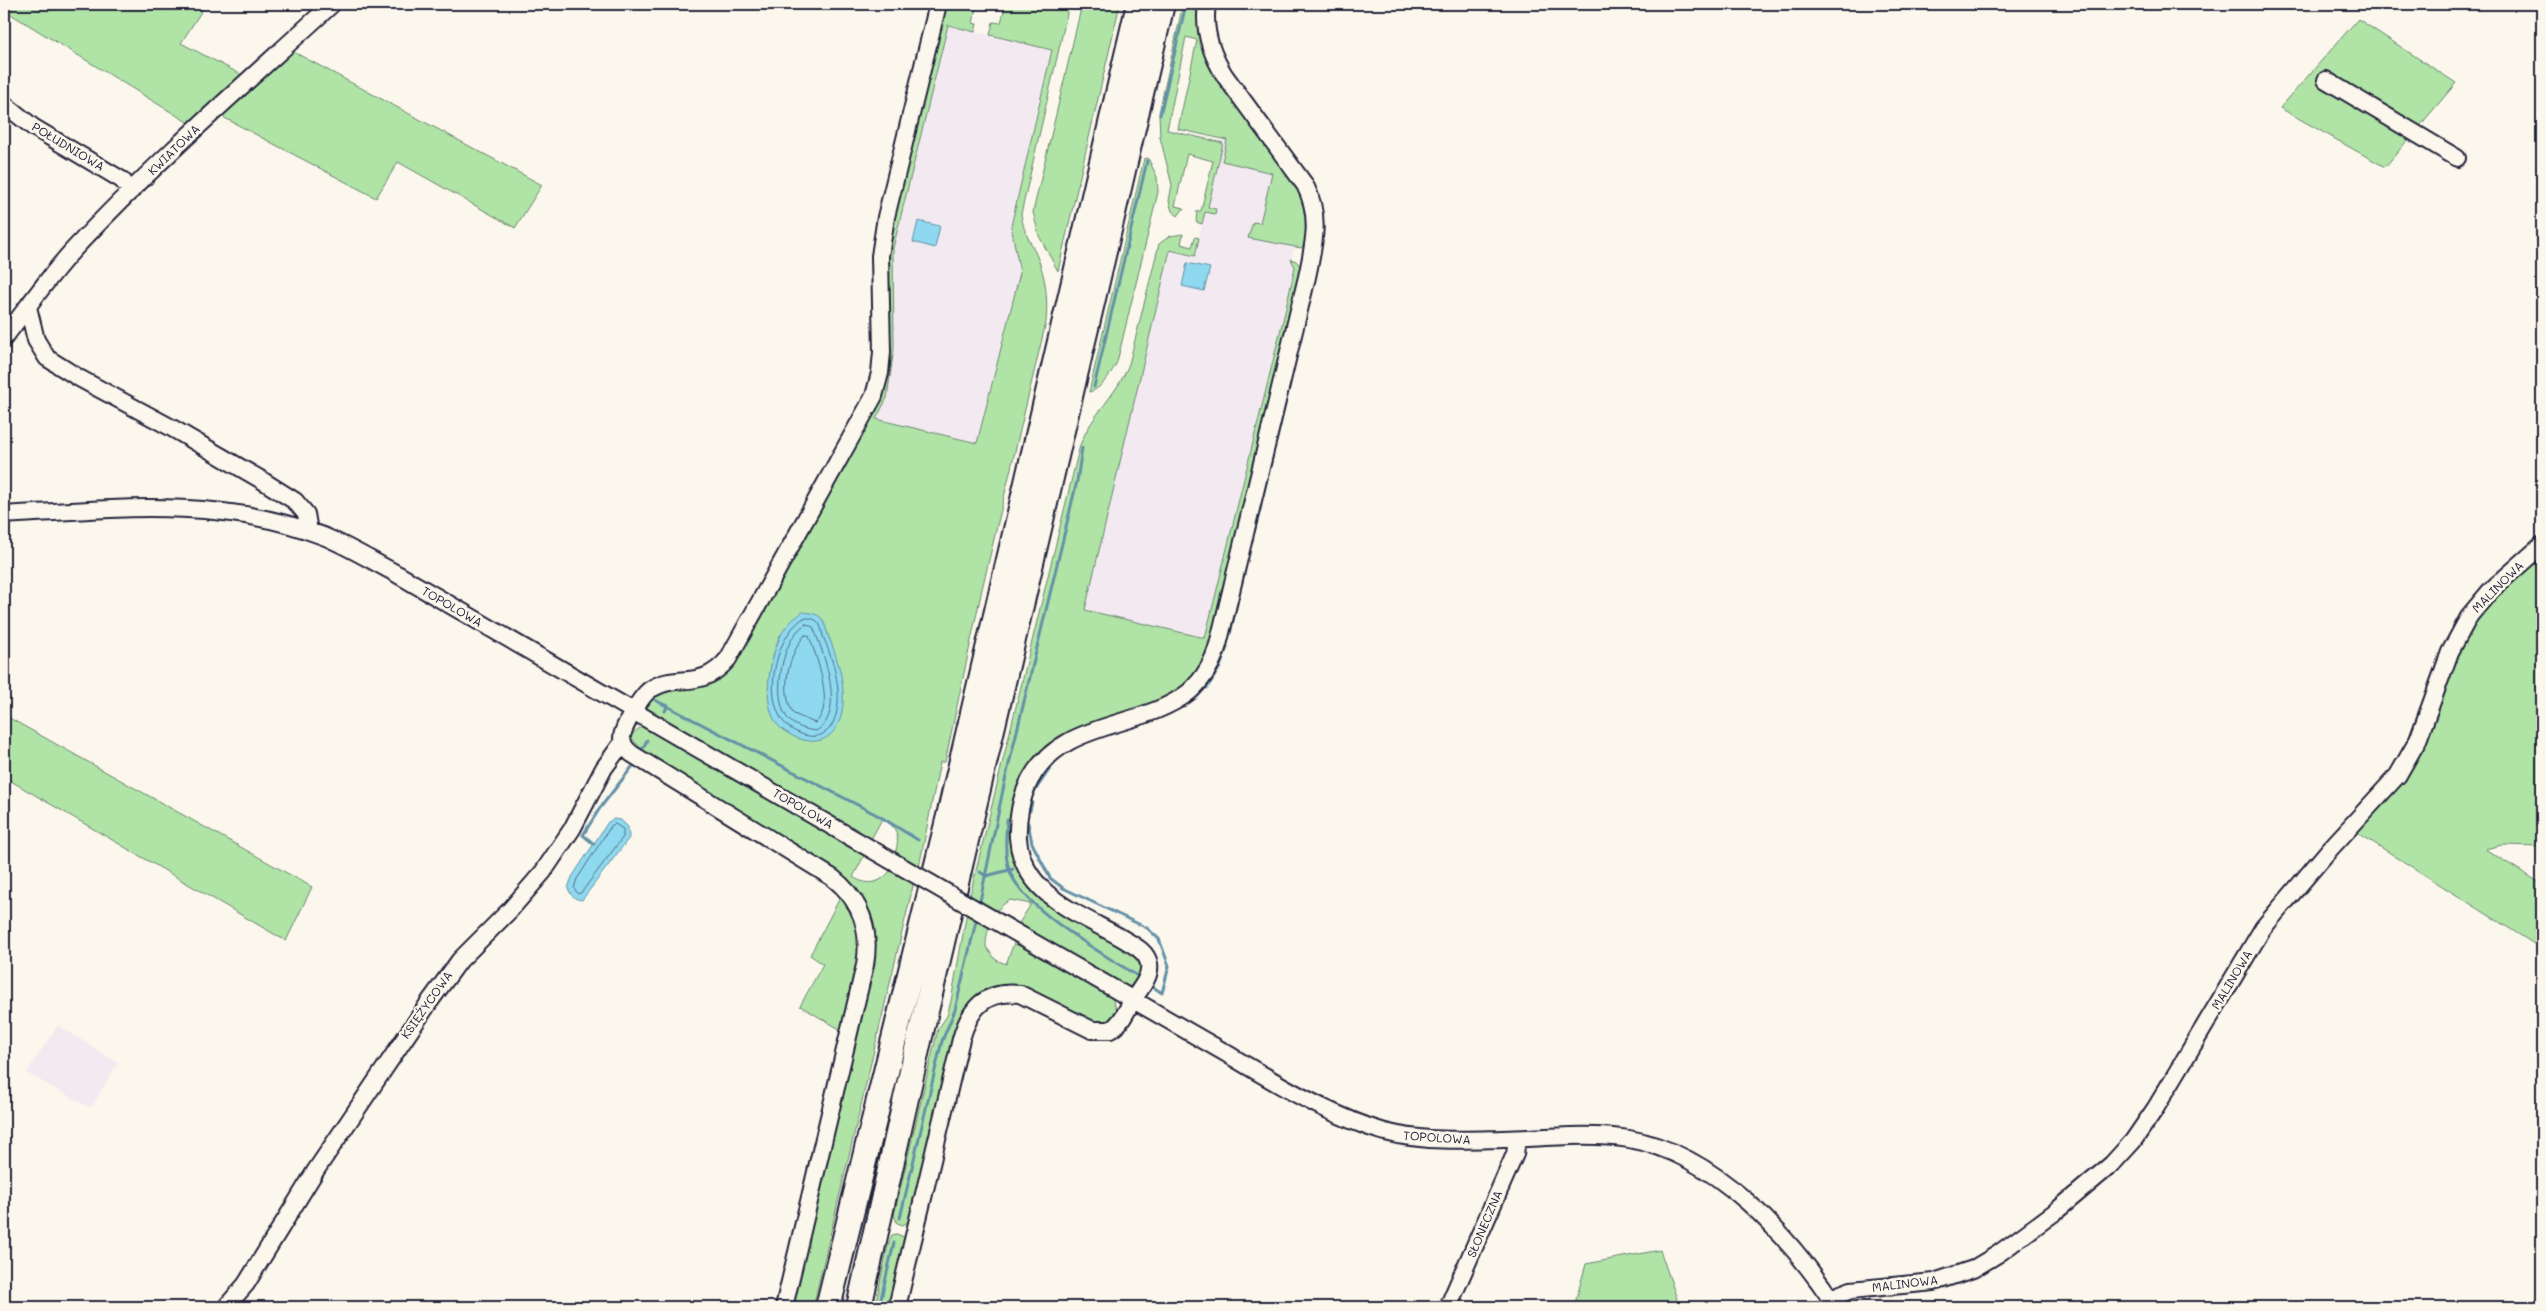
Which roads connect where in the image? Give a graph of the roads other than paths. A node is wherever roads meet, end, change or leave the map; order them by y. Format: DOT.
graph roads {
  1 [pos="332,4"];
  2 [pos="938,4"];
  3 [pos="1139,4"];
  4 [pos="1162,4"];
  5 [pos="1207,4"];
  6 [pos="2326,80"];
  7 [pos="4,104"];
  8 [pos="2457,158"];
  9 [pos="131,191"];
  10 [pos="28,307"];
  11 [pos="4,338"];
  12 [pos="4,515"];
  13 [pos="308,531"];
  14 [pos="2542,545"];
  15 [pos="634,712"];
  16 [pos="623,742"];
  17 [pos="1133,1000"];
  18 [pos="1517,1139"];
  19 [pos="1833,1303"];
  20 [pos="226,1307"];
  21 [pos="784,1307"];
  22 [pos="828,1307"];
  23 [pos="859,1307"];
  24 [pos="897,1307"];
  25 [pos="1448,1307"];
  1 -- 9 [label="street, KWIATOWA"];
  2 -- 15 [label="street, KSIĘŻYCOWA"];
  3 -- 22 [label="highway"];
  4 -- 23 [label="highway"];
  5 -- 17 [label="street"];
  6 -- 8 [label="street"];
  7 -- 9 [label="street, POŁUDNIOWA"];
  9 -- 10 [label="street, KWIATOWA"];
  10 -- 11 [label="street, KWIATOWA"];
  10 -- 13 [label="street"];
  12 -- 13 [label="street, TOPOLOWA"];
  13 -- 15 [label="street, TOPOLOWA"];
  14 -- 19 [label="street, MALINOWA"];
  15 -- 16 [label="street, KSIĘŻYCOWA"];
  15 -- 17 [label="street, TOPOLOWA, bridge"];
  16 -- 20 [label="street, KSIĘŻYCOWA"];
  16 -- 21 [label="street"];
  17 -- 18 [label="street, TOPOLOWA"];
  17 -- 24 [label="street"];
  18 -- 19 [label="street, TOPOLOWA"];
  18 -- 25 [label="street, SŁONECZNA"];
}
